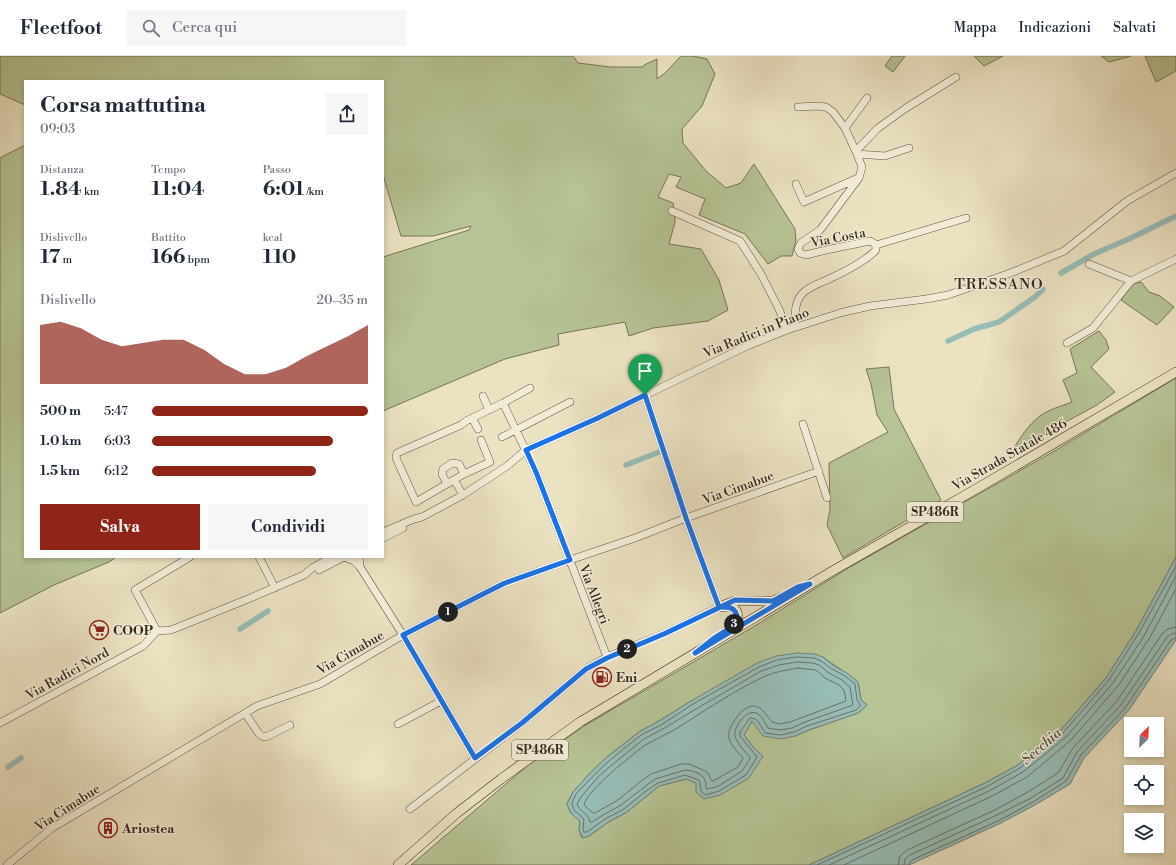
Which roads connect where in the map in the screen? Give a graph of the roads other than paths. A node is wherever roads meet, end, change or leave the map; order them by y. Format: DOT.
graph roads {
  1 [pos="956,77"];
  2 [pos="867,98"];
  3 [pos="798,107"];
  4 [pos="842,125"];
  5 [pos="909,148"];
  6 [pos="857,153"];
  7 [pos="1176,174"];
  8 [pos="858,178"];
  9 [pos="796,184"];
  10 [pos="672,211"];
  11 [pos="966,218"];
  12 [pos="876,245"];
  13 [pos="1176,258"];
  14 [pos="1089,264"];
  15 [pos="1131,281"];
  16 [pos="791,328"];
  17 [pos="1067,343"];
  18 [pos="1176,372"];
  19 [pos="530,388"];
  20 [pos="645,395"];
  21 [pos="483,396"];
  22 [pos="570,402"];
  23 [pos="503,403"];
  24 [pos="489,410"];
  25 [pos="469,419"];
  26 [pos="803,424"];
  27 [pos="478,429"];
  28 [pos="516,430"];
  29 [pos="502,437"];
  30 [pos="481,440"];
  31 [pos="526,450"];
  32 [pos="819,471"];
  33 [pos="464,474"];
  34 [pos="451,482"];
  35 [pos="463,495"];
  36 [pos="827,498"];
  37 [pos="422,517"];
  38 [pos="686,518"];
  39 [pos="384,532"];
  40 [pos="384,537"];
  41 [pos="188,558"];
  42 [pos="260,558"];
  43 [pos="329,558"];
  44 [pos="342,558"];
  45 [pos="349,558"];
  46 [pos="359,558"];
  47 [pos="570,560"];
  48 [pos="314,564"];
  49 [pos="326,566"];
  50 [pos="360,567"];
  51 [pos="307,573"];
  52 [pos="810,584"];
  53 [pos="275,588"];
  54 [pos="719,607"];
  55 [pos="157,631"];
  56 [pos="403,635"];
  57 [pos="695,653"];
  58 [pos="607,658"];
  59 [pos="441,701"];
  60 [pos="245,713"];
  61 [pos="0,723"];
  62 [pos="398,724"];
  63 [pos="290,725"];
  64 [pos="475,758"];
  65 [pos="410,809"];
  66 [pos="7,865"];
  67 [pos="398,865"];
  1 -- 6 [label="street"];
  2 -- 4 [label="street"];
  3 -- 4 [label="street"];
  4 -- 6 [label="street"];
  5 -- 6 [label="street"];
  6 -- 8 [label="street"];
  7 -- 16 [label="street, Via Radici in Piano"];
  8 -- 9 [label="street"];
  8 -- 12 [label="street, Via Costa"];
  10 -- 16 [label="street"];
  11 -- 12 [label="street"];
  12 -- 16 [label="street, Via Costa"];
  13 -- 15 [label="street"];
  14 -- 15 [label="street"];
  15 -- 17 [label="street"];
  16 -- 20 [label="street, Via Radici in Piano"];
  18 -- 52 [label="main road, Via Strada Statale 486 / SP486R"];
  19 -- 23 [label="street"];
  20 -- 31 [label="street, Via Radici in Piano"];
  20 -- 38 [label="street"];
  21 -- 24 [label="street"];
  22 -- 28 [label="street"];
  23 -- 24 [label="street"];
  23 -- 28 [label="street, Via Allegri"];
  24 -- 25 [label="street"];
  25 -- 27 [label="street"];
  25 -- 34 [label="street"];
  26 -- 32 [label="street"];
  28 -- 29 [label="street"];
  28 -- 31 [label="street, Via Allegri"];
  30 -- 33 [label="street"];
  31 -- 35 [label="street, Via Radici in Piano"];
  31 -- 47 [label="street, Via Allegri"];
  32 -- 36 [label="street"];
  32 -- 38 [label="street, Via Cimabue"];
  33 -- 34 [label="street"];
  33 -- 34 [label="street"];
  34 -- 35 [label="street"];
  35 -- 37 [label="street, Via Radici in Piano"];
  37 -- 39 [label="street, Via Radici in Piano"];
  37 -- 40 [label="street"];
  38 -- 47 [label="street, Via Cimabue"];
  38 -- 54 [label="street"];
  41 -- 55 [label="street"];
  42 -- 53 [label="street"];
  43 -- 48 [label="street"];
  44 -- 49 [label="street"];
  45 -- 50 [label="street"];
  46 -- 50 [label="street"];
  47 -- 56 [label="street, Via Cimabue"];
  47 -- 58 [label="street, Via Allegri"];
  48 -- 49 [label="street"];
  48 -- 51 [label="street"];
  49 -- 51 [label="street"];
  50 -- 56 [label="street"];
  51 -- 53 [label="street"];
  52 -- 54 [label="main road"];
  52 -- 57 [label="main road, Via Strada Statale 486 / SP486R"];
  53 -- 55 [label="street"];
  54 -- 57 [label="main road"];
  54 -- 58 [label="street"];
  55 -- 61 [label="street, Via Radici Nord"];
  56 -- 59 [label="street"];
  56 -- 60 [label="street, Via Cimabue"];
  57 -- 67 [label="main road, Via Strada Statale 486 / SP486R"];
  58 -- 64 [label="street"];
  59 -- 62 [label="street"];
  59 -- 64 [label="street"];
  60 -- 63 [label="street"];
  60 -- 66 [label="street, Via Cimabue"];
  64 -- 65 [label="street"];
}
